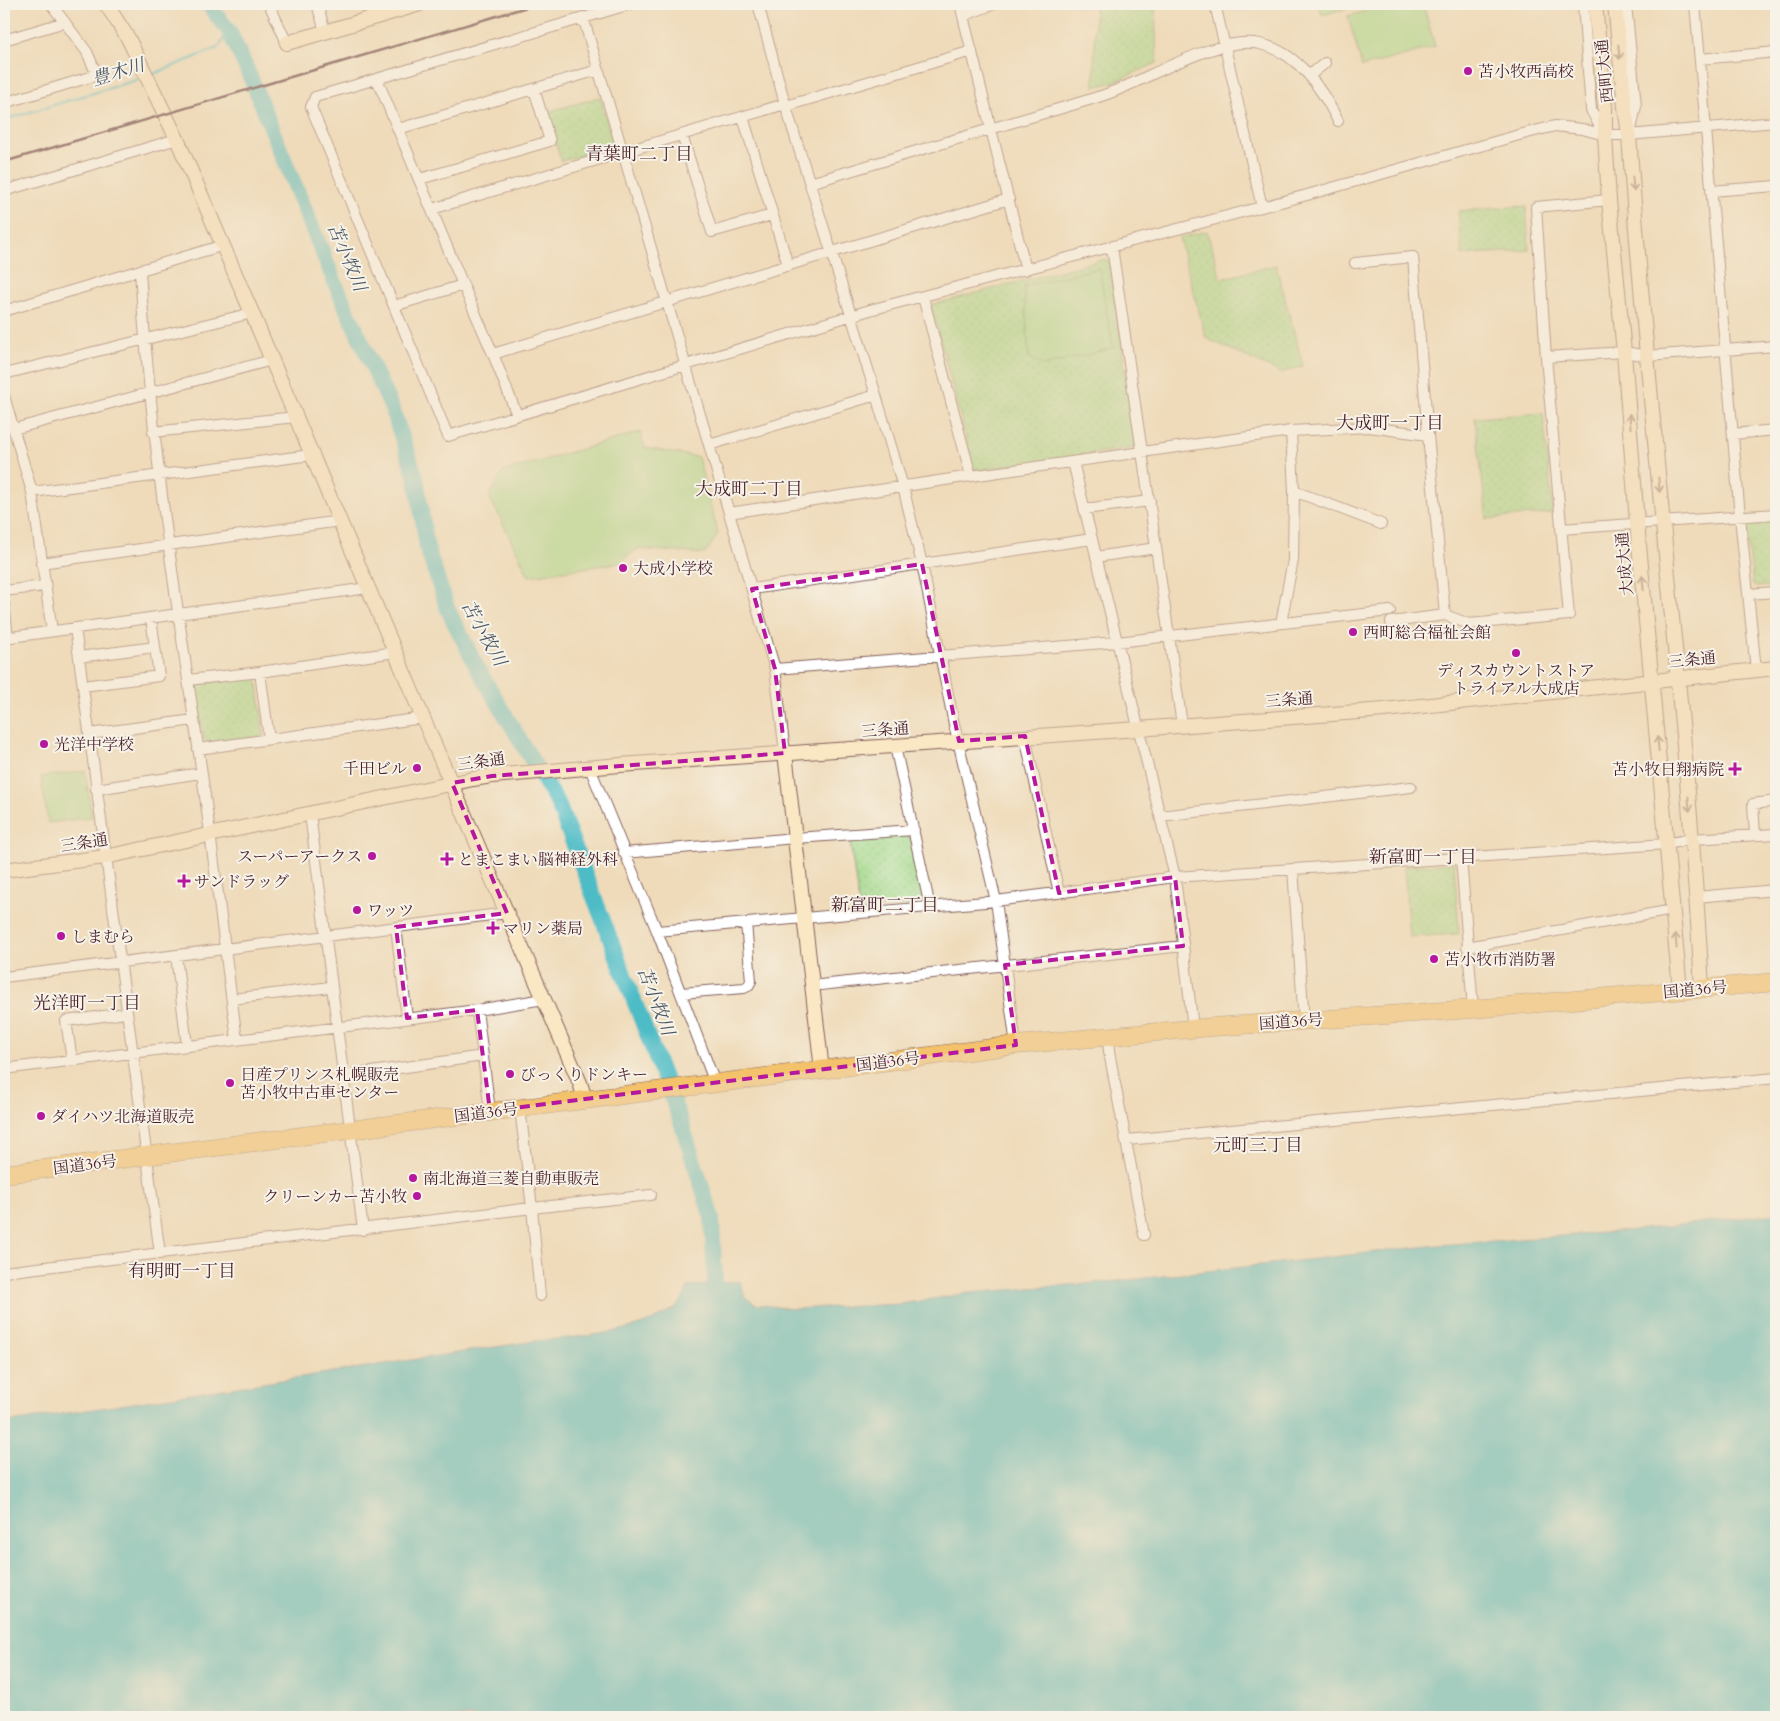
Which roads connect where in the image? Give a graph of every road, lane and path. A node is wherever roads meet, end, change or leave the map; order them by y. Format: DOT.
graph roads {
  1 [pos="51,4"];
  2 [pos="106,4"];
  3 [pos="269,4"];
  4 [pos="317,4"];
  5 [pos="420,4"];
  6 [pos="631,4"];
  7 [pos="758,4"];
  8 [pos="960,4"];
  9 [pos="994,4"];
  10 [pos="1214,4"];
  11 [pos="1583,4"];
  12 [pos="1596,4"];
  13 [pos="1615,4"];
  14 [pos="1626,4"];
  15 [pos="1695,4"];
  16 [pos="378,10"];
  17 [pos="963,16"];
  18 [pos="583,18"];
  19 [pos="65,22"];
  20 [pos="325,31"];
  21 [pos="4,40"];
  22 [pos="287,42"];
  23 [pos="1224,45"];
  24 [pos="972,51"];
  25 [pos="1776,52"];
  26 [pos="1700,59"];
  27 [pos="1325,63"];
  28 [pos="598,70"];
  29 [pos="1310,75"];
  30 [pos="377,79"];
  31 [pos="534,89"];
  32 [pos="4,103"];
  33 [pos="786,105"];
  34 [pos="743,117"];
  35 [pos="1338,121"];
  36 [pos="1776,122"];
  37 [pos="398,129"];
  38 [pos="990,129"];
  39 [pos="1705,129"];
  40 [pos="682,135"];
  41 [pos="1604,135"];
  42 [pos="1630,135"];
  43 [pos="177,139"];
  44 [pos="623,152"];
  45 [pos="420,179"];
  46 [pos="810,183"];
  47 [pos="1776,186"];
  48 [pos="4,191"];
  49 [pos="1711,191"];
  50 [pos="1009,199"];
  51 [pos="1610,200"];
  52 [pos="1262,207"];
  53 [pos="432,209"];
  54 [pos="772,215"];
  55 [pos="224,245"];
  56 [pos="1112,247"];
  57 [pos="832,252"];
  58 [pos="1355,263"];
  59 [pos="788,265"];
  60 [pos="1026,270"];
  61 [pos="140,271"];
  62 [pos="463,285"];
  63 [pos="923,297"];
  64 [pos="667,301"];
  65 [pos="394,306"];
  66 [pos="4,311"];
  67 [pos="252,313"];
  68 [pos="852,316"];
  69 [pos="144,340"];
  70 [pos="1776,346"];
  71 [pos="1725,350"];
  72 [pos="1624,352"];
  73 [pos="494,354"];
  74 [pos="1648,356"];
  75 [pos="1546,357"];
  76 [pos="272,360"];
  77 [pos="687,366"];
  78 [pos="4,374"];
  79 [pos="149,394"];
  80 [pos="876,395"];
  81 [pos="4,396"];
  82 [pos="517,415"];
  83 [pos="296,417"];
  84 [pos="14,429"];
  85 [pos="1776,430"];
  86 [pos="1291,431"];
  87 [pos="154,432"];
  88 [pos="1733,434"];
  89 [pos="1428,435"];
  90 [pos="709,445"];
  91 [pos="1142,452"];
  92 [pos="311,454"];
  93 [pos="1073,462"];
  94 [pos="159,476"];
  95 [pos="971,476"];
  96 [pos="902,487"];
  97 [pos="1294,491"];
  98 [pos="32,492"];
  99 [pos="1150,501"];
  100 [pos="1084,509"];
  101 [pos="729,513"];
  102 [pos="1776,514"];
  103 [pos="1740,517"];
  104 [pos="340,521"];
  105 [pos="1663,522"];
  106 [pos="1637,523"];
  107 [pos="1381,524"];
  108 [pos="1561,529"];
  109 [pos="1092,539"];
  110 [pos="168,544"];
  111 [pos="1156,548"];
  112 [pos="1096,557"];
  113 [pos="41,563"];
  114 [pos="922,564"];
  115 [pos="44,586"];
  116 [pos="368,588"];
  117 [pos="752,589"];
  118 [pos="4,591"];
  119 [pos="1776,592"];
  120 [pos="1748,594"];
  121 [pos="4,604"];
  122 [pos="178,614"];
  123 [pos="1445,615"];
  124 [pos="151,618"];
  125 [pos="1281,623"];
  126 [pos="75,628"];
  127 [pos="52,632"];
  128 [pos="1169,636"];
  129 [pos="6,638"];
  130 [pos="1116,642"];
  131 [pos="155,647"];
  132 [pos="395,652"];
  133 [pos="941,656"];
  134 [pos="79,657"];
  135 [pos="1776,668"];
  136 [pos="775,669"];
  137 [pos="1756,670"];
  138 [pos="260,672"];
  139 [pos="1679,678"];
  140 [pos="188,680"];
  141 [pos="1652,681"];
  142 [pos="83,686"];
  143 [pos="423,718"];
  144 [pos="194,720"];
  145 [pos="1182,725"];
  146 [pos="1138,729"];
  147 [pos="89,734"];
  148 [pos="1024,736"];
  149 [pos="269,739"];
  150 [pos="959,742"];
  151 [pos="895,746"];
  152 [pos="198,749"];
  153 [pos="785,753"];
  154 [pos="590,768"];
  155 [pos="201,773"];
  156 [pos="452,783"];
  157 [pos="1411,787"];
  158 [pos="96,789"];
  159 [pos="1776,802"];
  160 [pos="310,814"];
  161 [pos="1160,816"];
  162 [pos="914,830"];
  163 [pos="1776,834"];
  164 [pos="210,835"];
  165 [pos="1755,835"];
  166 [pos="795,838"];
  167 [pos="1692,838"];
  168 [pos="1666,844"];
  169 [pos="624,853"];
  170 [pos="105,857"];
  171 [pos="1461,858"];
  172 [pos="1293,869"];
  173 [pos="4,870"];
  174 [pos="1175,877"];
  175 [pos="1776,890"];
  176 [pos="1059,893"];
  177 [pos="1696,897"];
  178 [pos="996,901"];
  179 [pos="930,907"];
  180 [pos="1673,910"];
  181 [pos="507,913"];
  182 [pos="804,918"];
  183 [pos="746,923"];
  184 [pos="396,927"];
  185 [pos="657,931"];
  186 [pos="325,936"];
  187 [pos="1183,946"];
  188 [pos="1467,947"];
  189 [pos="225,949"];
  190 [pos="176,955"];
  191 [pos="119,962"];
  192 [pos="1005,965"];
  193 [pos="4,977"];
  194 [pos="1776,982"];
  195 [pos="811,986"];
  196 [pos="331,987"];
  197 [pos="1702,988"];
  198 [pos="1680,990"];
  199 [pos="681,993"];
  200 [pos="232,999"];
  201 [pos="544,999"];
  202 [pos="1473,1009"];
  203 [pos="477,1010"];
  204 [pos="126,1013"];
  205 [pos="407,1018"];
  206 [pos="1304,1021"];
  207 [pos="336,1027"];
  208 [pos="1193,1028"];
  209 [pos="1108,1035"];
  210 [pos="237,1040"];
  211 [pos="1016,1045"];
  212 [pos="187,1046"];
  213 [pos="132,1053"];
  214 [pos="483,1056"];
  215 [pos="72,1060"];
  216 [pos="4,1070"];
  217 [pos="822,1070"];
  218 [pos="343,1076"];
  219 [pos="1776,1078"];
  220 [pos="709,1084"];
  221 [pos="585,1099"];
  222 [pos="520,1108"];
  223 [pos="490,1112"];
  224 [pos="350,1129"];
  225 [pos="1127,1140"];
  226 [pos="146,1156"];
  227 [pos="4,1174"];
  228 [pos="651,1195"];
  229 [pos="532,1208"];
  230 [pos="363,1230"];
  231 [pos="1144,1235"];
  232 [pos="160,1254"];
  233 [pos="4,1272"];
  234 [pos="540,1296"];
  1 -- 19 [label="street"];
  2 -- 43 [label="street"];
  3 -- 22 [label="street"];
  4 -- 20 [label="street"];
  5 -- 16 [label="street"];
  6 -- 18 [label="street"];
  7 -- 33 [label="street"];
  8 -- 17 [label="street"];
  9 -- 17 [label="street"];
  10 -- 23 [label="street"];
  11 -- 41 [label="street"];
  12 -- 41 [label="street, 西町大通"];
  13 -- 42 [label="street, 西町大通, one-way"];
  14 -- 42 [label="street"];
  15 -- 26 [label="street"];
  16 -- 20 [label="street"];
  17 -- 24 [label="street"];
  18 -- 28 [label="street"];
  18 -- 30 [label="street"];
  19 -- 21 [label="street"];
  19 -- 32 [label="street"];
  20 -- 22 [label="street"];
  23 -- 29 [label="street"];
  23 -- 38 [label="street"];
  23 -- 52 [label="street"];
  24 -- 33 [label="street"];
  24 -- 38 [label="street"];
  25 -- 26 [label="street"];
  26 -- 39 [label="street"];
  27 -- 29 [label="street"];
  28 -- 31 [label="street"];
  28 -- 44 [label="street"];
  29 -- 35 [label="street"];
  30 -- 37 [label="street"];
  30 -- 65 [label="street"];
  31 -- 37 [label="street"];
  31 -- 45 [label="street"];
  33 -- 34 [label="street"];
  33 -- 46 [label="street"];
  34 -- 40 [label="street"];
  34 -- 54 [label="street"];
  36 -- 39 [label="street"];
  37 -- 45 [label="street"];
  38 -- 46 [label="street"];
  38 -- 50 [label="street"];
  39 -- 42 [label="street"];
  39 -- 49 [label="street"];
  40 -- 44 [label="street"];
  40 -- 54 [label="street"];
  41 -- 42 [label="street"];
  41 -- 51 [label="street, 大成大通"];
  41 -- 52 [label="street"];
  42 -- 74 [label="street, one-way"];
  43 -- 48 [label="street"];
  43 -- 55 [label="street"];
  44 -- 53 [label="street"];
  44 -- 64 [label="street"];
  45 -- 53 [label="street"];
  46 -- 57 [label="street"];
  47 -- 49 [label="street"];
  49 -- 71 [label="street"];
  50 -- 57 [label="street"];
  50 -- 60 [label="street"];
  51 -- 72 [label="street, 大成大通"];
  51 -- 75 [label="street"];
  52 -- 56 [label="street"];
  53 -- 62 [label="street"];
  54 -- 59 [label="street"];
  55 -- 61 [label="street"];
  55 -- 67 [label="street"];
  56 -- 60 [label="street"];
  56 -- 91 [label="street"];
  57 -- 59 [label="street"];
  57 -- 68 [label="street"];
  58 -- 89 [label="street"];
  59 -- 64 [label="street"];
  60 -- 63 [label="street"];
  61 -- 66 [label="street"];
  61 -- 69 [label="street"];
  62 -- 65 [label="street"];
  62 -- 73 [label="street"];
  63 -- 68 [label="street"];
  63 -- 95 [label="street"];
  64 -- 73 [label="street"];
  64 -- 77 [label="street"];
  65 -- 82 [label="street"];
  67 -- 69 [label="street"];
  67 -- 76 [label="street"];
  68 -- 77 [label="street"];
  68 -- 80 [label="street"];
  69 -- 78 [label="street"];
  69 -- 79 [label="street"];
  70 -- 71 [label="street"];
  71 -- 74 [label="street"];
  71 -- 88 [label="street"];
  72 -- 74 [label="street"];
  72 -- 75 [label="street"];
  106 -- 72 [label="street, 大成大通, one-way"];
  73 -- 82 [label="street"];
  74 -- 105 [label="street, one-way"];
  75 -- 108 [label="street"];
  76 -- 79 [label="street"];
  76 -- 83 [label="street"];
  77 -- 82 [label="street"];
  77 -- 90 [label="street"];
  79 -- 84 [label="street"];
  79 -- 87 [label="street"];
  80 -- 90 [label="street"];
  80 -- 96 [label="street"];
  81 -- 84 [label="street"];
  83 -- 87 [label="street"];
  83 -- 92 [label="street"];
  84 -- 98 [label="street"];
  85 -- 88 [label="street"];
  86 -- 89 [label="street"];
  86 -- 91 [label="street"];
  86 -- 97 [label="street"];
  87 -- 94 [label="street"];
  88 -- 103 [label="street"];
  89 -- 123 [label="street"];
  90 -- 101 [label="street"];
  91 -- 93 [label="street"];
  91 -- 99 [label="street"];
  92 -- 94 [label="street"];
  92 -- 104 [label="street"];
  93 -- 95 [label="street"];
  93 -- 100 [label="street"];
  94 -- 98 [label="street"];
  94 -- 110 [label="street"];
  95 -- 96 [label="street"];
  96 -- 101 [label="street"];
  96 -- 114 [label="street"];
  97 -- 107 [label="street"];
  97 -- 125 [label="street"];
  98 -- 113 [label="street"];
  99 -- 100 [label="street"];
  99 -- 111 [label="street"];
  100 -- 109 [label="street"];
  101 -- 117 [label="street"];
  102 -- 103 [label="street"];
  103 -- 105 [label="street"];
  103 -- 120 [label="street"];
  104 -- 110 [label="street"];
  104 -- 116 [label="street"];
  105 -- 106 [label="street"];
  105 -- 139 [label="street"];
  106 -- 108 [label="street"];
  141 -- 106 [label="street, 大成大通, one-way"];
  108 -- 123 [label="street"];
  109 -- 112 [label="street"];
  109 -- 114 [label="street"];
  110 -- 113 [label="street"];
  110 -- 122 [label="street"];
  111 -- 112 [label="street"];
  111 -- 128 [label="street"];
  112 -- 130 [label="street"];
  113 -- 115 [label="street"];
  114 -- 117 [label="street"];
  114 -- 133 [label="street"];
  115 -- 118 [label="street"];
  115 -- 127 [label="street"];
  116 -- 122 [label="street"];
  116 -- 132 [label="street"];
  117 -- 136 [label="street"];
  119 -- 120 [label="street"];
  120 -- 137 [label="street"];
  121 -- 129 [label="street"];
  122 -- 124 [label="street"];
  122 -- 140 [label="street"];
  123 -- 125 [label="street"];
  124 -- 126 [label="street"];
  124 -- 131 [label="street"];
  125 -- 128 [label="street"];
  126 -- 127 [label="street"];
  126 -- 134 [label="street"];
  127 -- 129 [label="street"];
  128 -- 130 [label="street"];
  128 -- 145 [label="street"];
  130 -- 133 [label="street"];
  130 -- 146 [label="street"];
  131 -- 134 [label="street"];
  131 -- 142 [label="street"];
  132 -- 138 [label="street"];
  132 -- 143 [label="street"];
  133 -- 136 [label="street"];
  133 -- 150 [label="street"];
  134 -- 142 [label="street"];
  135 -- 137 [label="street, 三条通"];
  136 -- 153 [label="street"];
  137 -- 139 [label="street, 三条通"];
  138 -- 140 [label="street"];
  138 -- 149 [label="street"];
  139 -- 141 [label="street, 三条通"];
  139 -- 167 [label="street, one-way"];
  140 -- 144 [label="street"];
  141 -- 145 [label="street, 三条通"];
  168 -- 141 [label="street, 大成大通, one-way"];
  142 -- 147 [label="street"];
  143 -- 149 [label="street"];
  143 -- 156 [label="street"];
  144 -- 147 [label="street"];
  144 -- 152 [label="street"];
  145 -- 146 [label="street, 三条通"];
  146 -- 148 [label="street, 三条通"];
  146 -- 161 [label="street"];
  147 -- 158 [label="street"];
  148 -- 150 [label="street, 三条通"];
  148 -- 176 [label="street"];
  149 -- 152 [label="street"];
  150 -- 151 [label="street, 三条通"];
  150 -- 178 [label="street"];
  151 -- 153 [label="street, 三条通"];
  151 -- 162 [label="street"];
  152 -- 155 [label="street"];
  153 -- 154 [label="street, 三条通"];
  153 -- 166 [label="street"];
  154 -- 156 [label="street, 三条通"];
  154 -- 169 [label="street"];
  155 -- 158 [label="street"];
  155 -- 164 [label="street"];
  156 -- 160 [label="street, 三条通"];
  156 -- 181 [label="street"];
  157 -- 161 [label="street"];
  158 -- 170 [label="street"];
  159 -- 165 [label="street"];
  160 -- 164 [label="street, 三条通"];
  160 -- 186 [label="street"];
  161 -- 174 [label="street"];
  162 -- 166 [label="street"];
  162 -- 179 [label="street"];
  163 -- 165 [label="street"];
  164 -- 170 [label="street, 三条通"];
  164 -- 189 [label="street"];
  165 -- 167 [label="street"];
  166 -- 169 [label="street"];
  166 -- 182 [label="street"];
  167 -- 168 [label="street"];
  167 -- 177 [label="street"];
  168 -- 171 [label="street"];
  168 -- 180 [label="street, 大成大通"];
  169 -- 185 [label="street"];
  170 -- 173 [label="street, 三条通"];
  170 -- 191 [label="street"];
  171 -- 172 [label="street"];
  171 -- 188 [label="street"];
  172 -- 174 [label="street"];
  172 -- 206 [label="street"];
  174 -- 176 [label="street"];
  174 -- 187 [label="street"];
  175 -- 177 [label="street"];
  176 -- 178 [label="street"];
  177 -- 197 [label="street"];
  178 -- 179 [label="street"];
  178 -- 192 [label="street"];
  179 -- 182 [label="street"];
  180 -- 188 [label="street"];
  198 -- 180 [label="street, 大成大通, one-way"];
  181 -- 184 [label="street"];
  181 -- 201 [label="street"];
  182 -- 183 [label="street"];
  182 -- 195 [label="street"];
  183 -- 185 [label="street"];
  183 -- 199 [label="street"];
  184 -- 186 [label="street"];
  184 -- 205 [label="street"];
  185 -- 199 [label="street"];
  186 -- 189 [label="street"];
  186 -- 196 [label="street"];
  187 -- 192 [label="street"];
  187 -- 208 [label="street"];
  188 -- 202 [label="street"];
  189 -- 190 [label="street"];
  189 -- 200 [label="street"];
  190 -- 191 [label="street"];
  190 -- 212 [label="street"];
  191 -- 193 [label="street"];
  191 -- 204 [label="street"];
  192 -- 195 [label="street"];
  192 -- 211 [label="street"];
  194 -- 197 [label="highway, 国道36号"];
  195 -- 217 [label="street"];
  196 -- 200 [label="street"];
  196 -- 207 [label="street"];
  197 -- 198 [label="highway, 国道36号"];
  198 -- 202 [label="highway, 国道36号"];
  199 -- 220 [label="street"];
  200 -- 210 [label="street"];
  201 -- 203 [label="street"];
  201 -- 221 [label="street"];
  202 -- 206 [label="highway, 国道36号"];
  203 -- 205 [label="street"];
  203 -- 214 [label="street"];
  204 -- 213 [label="street"];
  204 -- 215 [label="street"];
  205 -- 207 [label="street"];
  206 -- 208 [label="highway, 国道36号"];
  207 -- 210 [label="street"];
  207 -- 218 [label="street"];
  208 -- 209 [label="highway, 国道36号"];
  209 -- 211 [label="highway, 国道36号"];
  209 -- 225 [label="street"];
  210 -- 212 [label="street"];
  211 -- 217 [label="highway, 国道36号"];
  212 -- 213 [label="street"];
  213 -- 215 [label="street"];
  213 -- 226 [label="street"];
  214 -- 218 [label="street"];
  214 -- 223 [label="street"];
  215 -- 216 [label="street"];
  217 -- 220 [label="highway, 国道36号"];
  218 -- 224 [label="street"];
  219 -- 225 [label="street"];
  220 -- 221 [label="highway, 国道36号"];
  221 -- 222 [label="highway, 国道36号"];
  222 -- 223 [label="highway, 国道36号"];
  222 -- 229 [label="street"];
  223 -- 224 [label="highway, 国道36号"];
  224 -- 226 [label="highway, 国道36号"];
  224 -- 230 [label="street"];
  225 -- 231 [label="street"];
  226 -- 227 [label="highway, 国道36号"];
  226 -- 232 [label="street"];
  228 -- 229 [label="street"];
  229 -- 230 [label="street"];
  229 -- 234 [label="street"];
  230 -- 232 [label="street"];
  232 -- 233 [label="street"];
}
